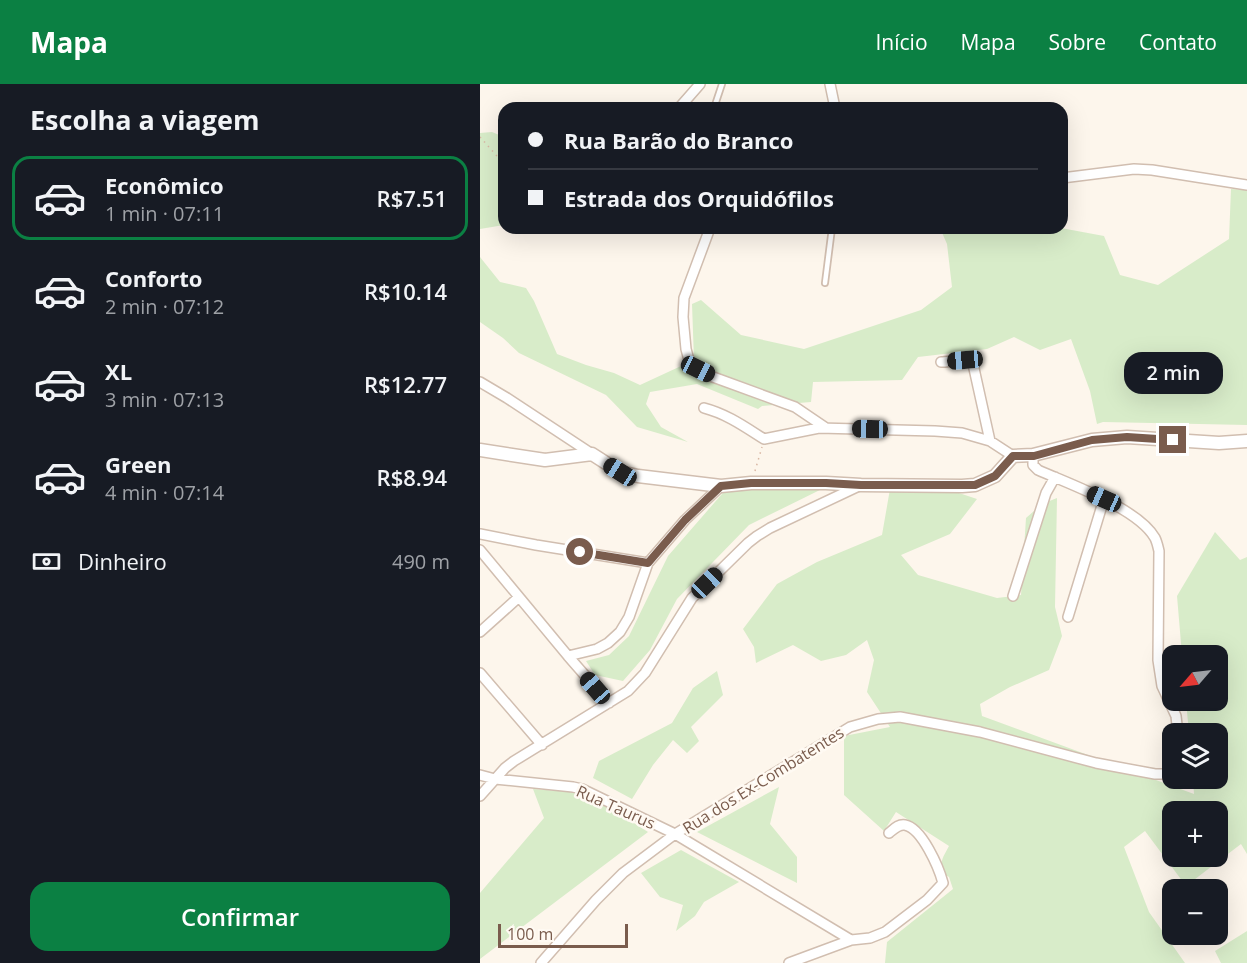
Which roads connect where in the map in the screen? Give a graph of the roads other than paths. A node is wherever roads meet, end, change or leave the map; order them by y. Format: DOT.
graph roads {
  1 [pos="700,84"];
  2 [pos="722,84"];
  3 [pos="830,84"];
  4 [pos="684,102"];
  5 [pos="716,102"];
  6 [pos="834,102"];
  7 [pos="1068,177"];
  8 [pos="1247,185"];
  9 [pos="708,234"];
  10 [pos="831,234"];
  11 [pos="825,283"];
  12 [pos="941,362"];
  13 [pos="480,382"];
  14 [pos="704,408"];
  15 [pos="826,428"];
  16 [pos="990,441"];
  17 [pos="1247,441"];
  18 [pos="480,450"];
  19 [pos="592,454"];
  20 [pos="1013,456"];
  21 [pos="1034,456"];
  22 [pos="1055,477"];
  23 [pos="861,485"];
  24 [pos="721,486"];
  25 [pos="1104,499"];
  26 [pos="480,534"];
  27 [pos="480,550"];
  28 [pos="648,563"];
  29 [pos="1013,596"];
  30 [pos="519,597"];
  31 [pos="1068,617"];
  32 [pos="480,632"];
  33 [pos="568,656"];
  34 [pos="480,673"];
  35 [pos="609,703"];
  36 [pos="1177,723"];
  37 [pos="542,745"];
  38 [pos="1162,774"];
  39 [pos="480,775"];
  40 [pos="495,779"];
  41 [pos="480,796"];
  42 [pos="888,833"];
  43 [pos="675,834"];
  44 [pos="851,940"];
  45 [pos="541,963"];
  46 [pos="789,963"];
  1 -- 4 [label="street"];
  2 -- 5 [label="lane"];
  3 -- 6 [label="street"];
  7 -- 8 [label="street"];
  9 -- 15 [label="street"];
  10 -- 11 [label="lane"];
  12 -- 16 [label="street"];
  13 -- 19 [label="street"];
  14 -- 15 [label="street"];
  15 -- 16 [label="street"];
  16 -- 20 [label="street"];
  17 -- 21 [label="street"];
  18 -- 19 [label="street"];
  19 -- 24 [label="street"];
  20 -- 21 [label="street"];
  20 -- 23 [label="street"];
  21 -- 22 [label="street"];
  22 -- 25 [label="street"];
  22 -- 29 [label="street"];
  23 -- 24 [label="street"];
  23 -- 35 [label="street"];
  24 -- 28 [label="street"];
  25 -- 31 [label="street"];
  25 -- 36 [label="street"];
  26 -- 28 [label="street"];
  27 -- 30 [label="street"];
  28 -- 33 [label="street"];
  30 -- 32 [label="street"];
  30 -- 33 [label="street"];
  33 -- 35 [label="street"];
  34 -- 37 [label="street"];
  35 -- 37 [label="street"];
  37 -- 40 [label="street"];
  38 -- 43 [label="street, Rua dos Ex-Combatentes"];
  39 -- 40 [label="street, Rua Taurus"];
  40 -- 41 [label="street"];
  40 -- 43 [label="street, Rua Taurus"];
  42 -- 44 [label="street"];
  43 -- 44 [label="street, Rua Taurus"];
  43 -- 45 [label="street, Rua dos Ex-Combatentes"];
  44 -- 46 [label="street"];
}
